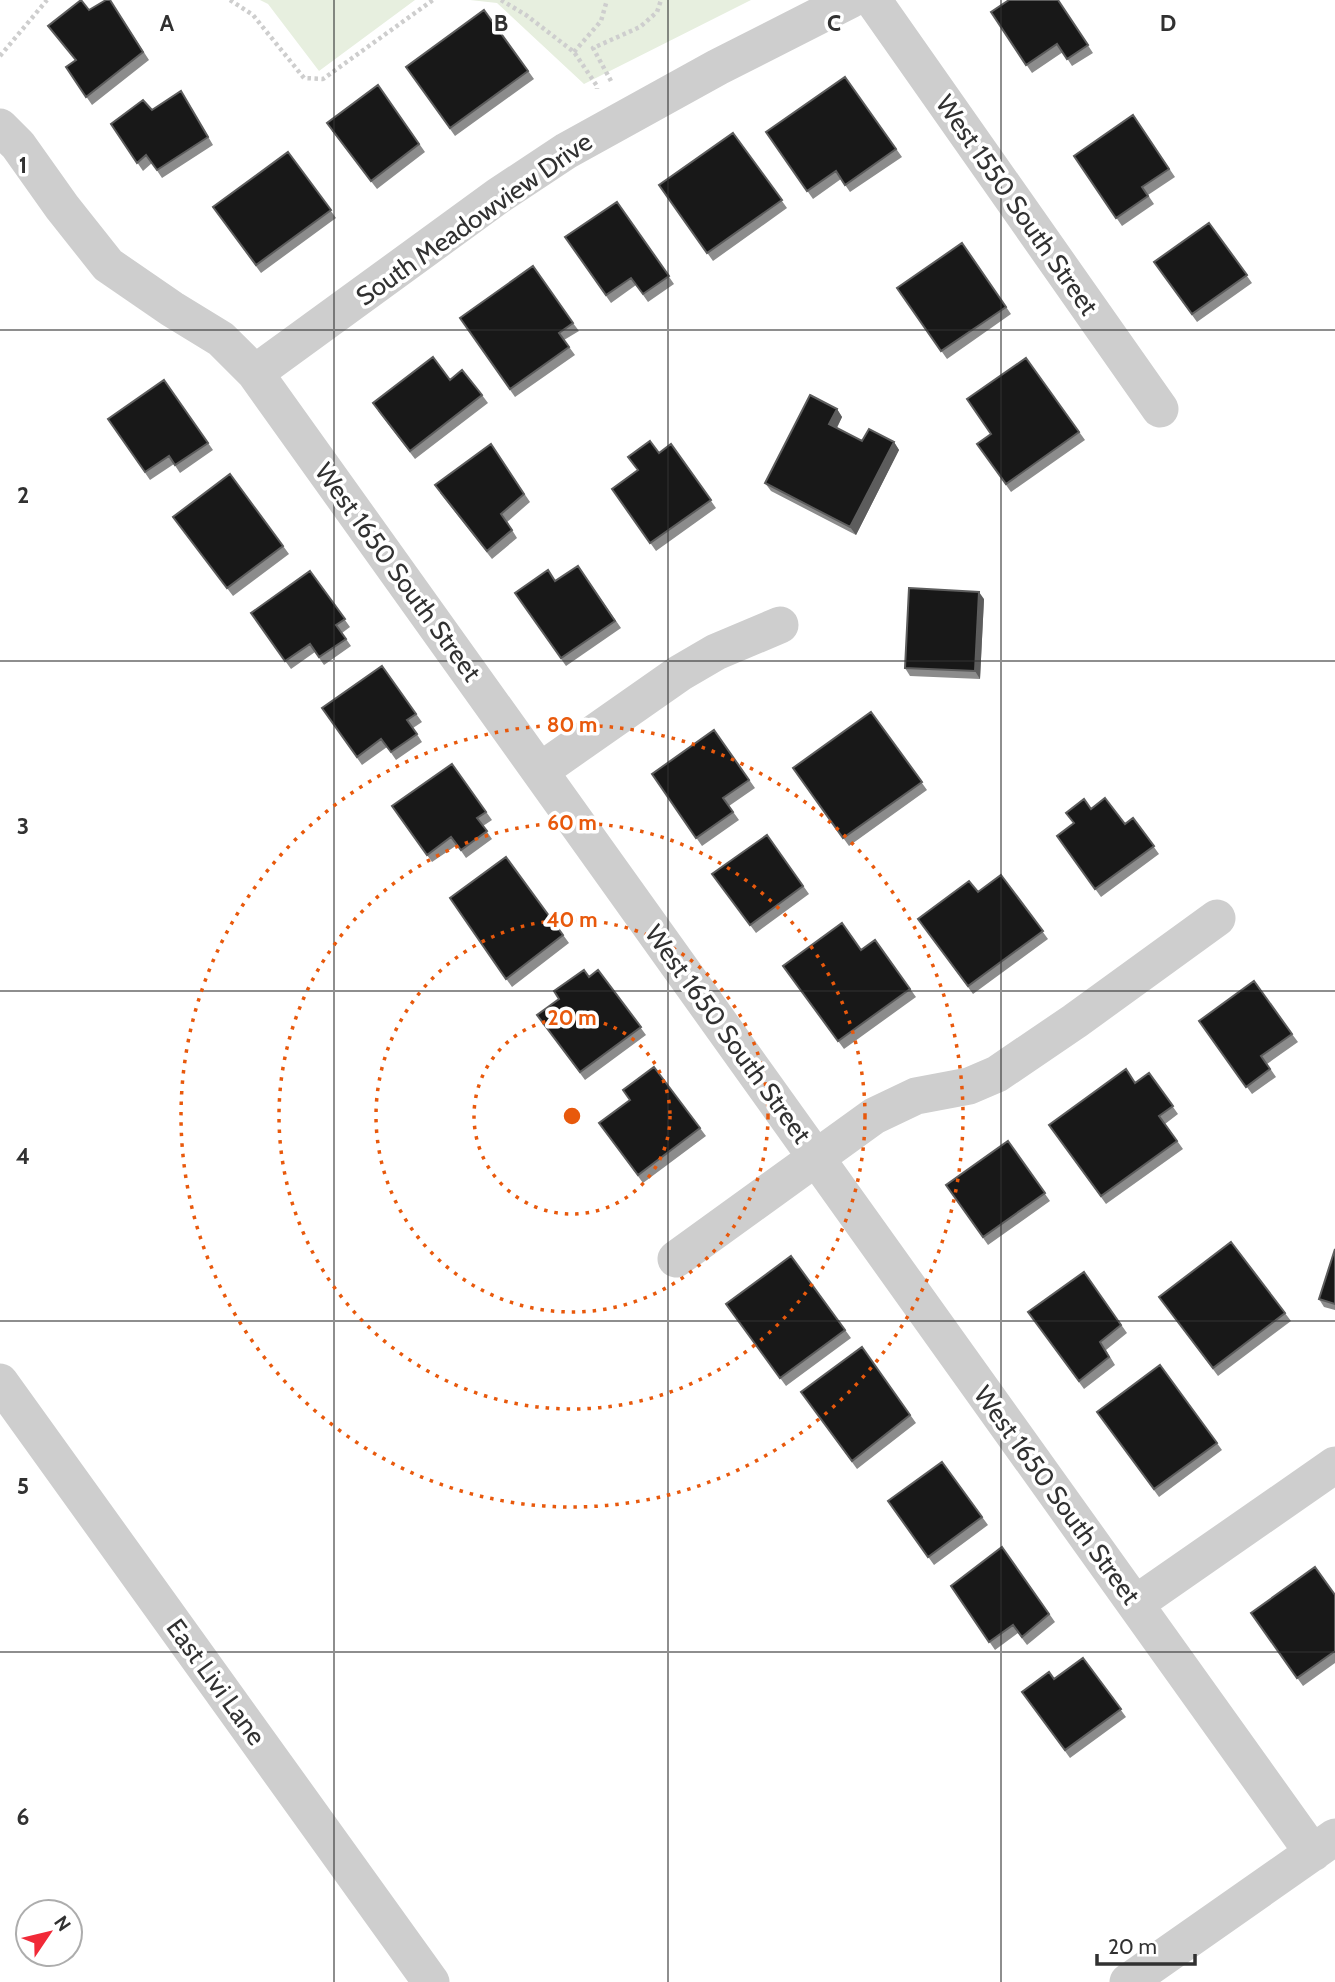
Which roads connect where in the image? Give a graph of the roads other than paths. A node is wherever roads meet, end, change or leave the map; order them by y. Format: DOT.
graph roads {
  1 [pos="850,0"];
  2 [pos="873,0"];
  3 [pos="0,127"];
  4 [pos="256,373"];
  5 [pos="1160,409"];
  6 [pos="780,625"];
  7 [pos="540,771"];
  8 [pos="1217,918"];
  9 [pos="816,1158"];
  10 [pos="676,1259"];
  11 [pos="0,1382"];
  12 [pos="1335,1465"];
  13 [pos="1135,1604"];
  14 [pos="1324,1845"];
  15 [pos="431,1982"];
  16 [pos="1128,1982"];
  1 -- 4 [label="street, South Meadowview Drive"];
  2 -- 5 [label="street, West 1550 South Street"];
  3 -- 4 [label="street, West 1650 South Street"];
  4 -- 7 [label="street, West 1650 South Street"];
  6 -- 7 [label="street"];
  7 -- 9 [label="street, West 1650 South Street"];
  8 -- 9 [label="street"];
  9 -- 10 [label="street"];
  9 -- 13 [label="street, West 1650 South Street"];
  11 -- 15 [label="street, East Livi Lane"];
  12 -- 13 [label="street"];
  13 -- 14 [label="street, West 1650 South Street"];
  14 -- 16 [label="street"];
}
